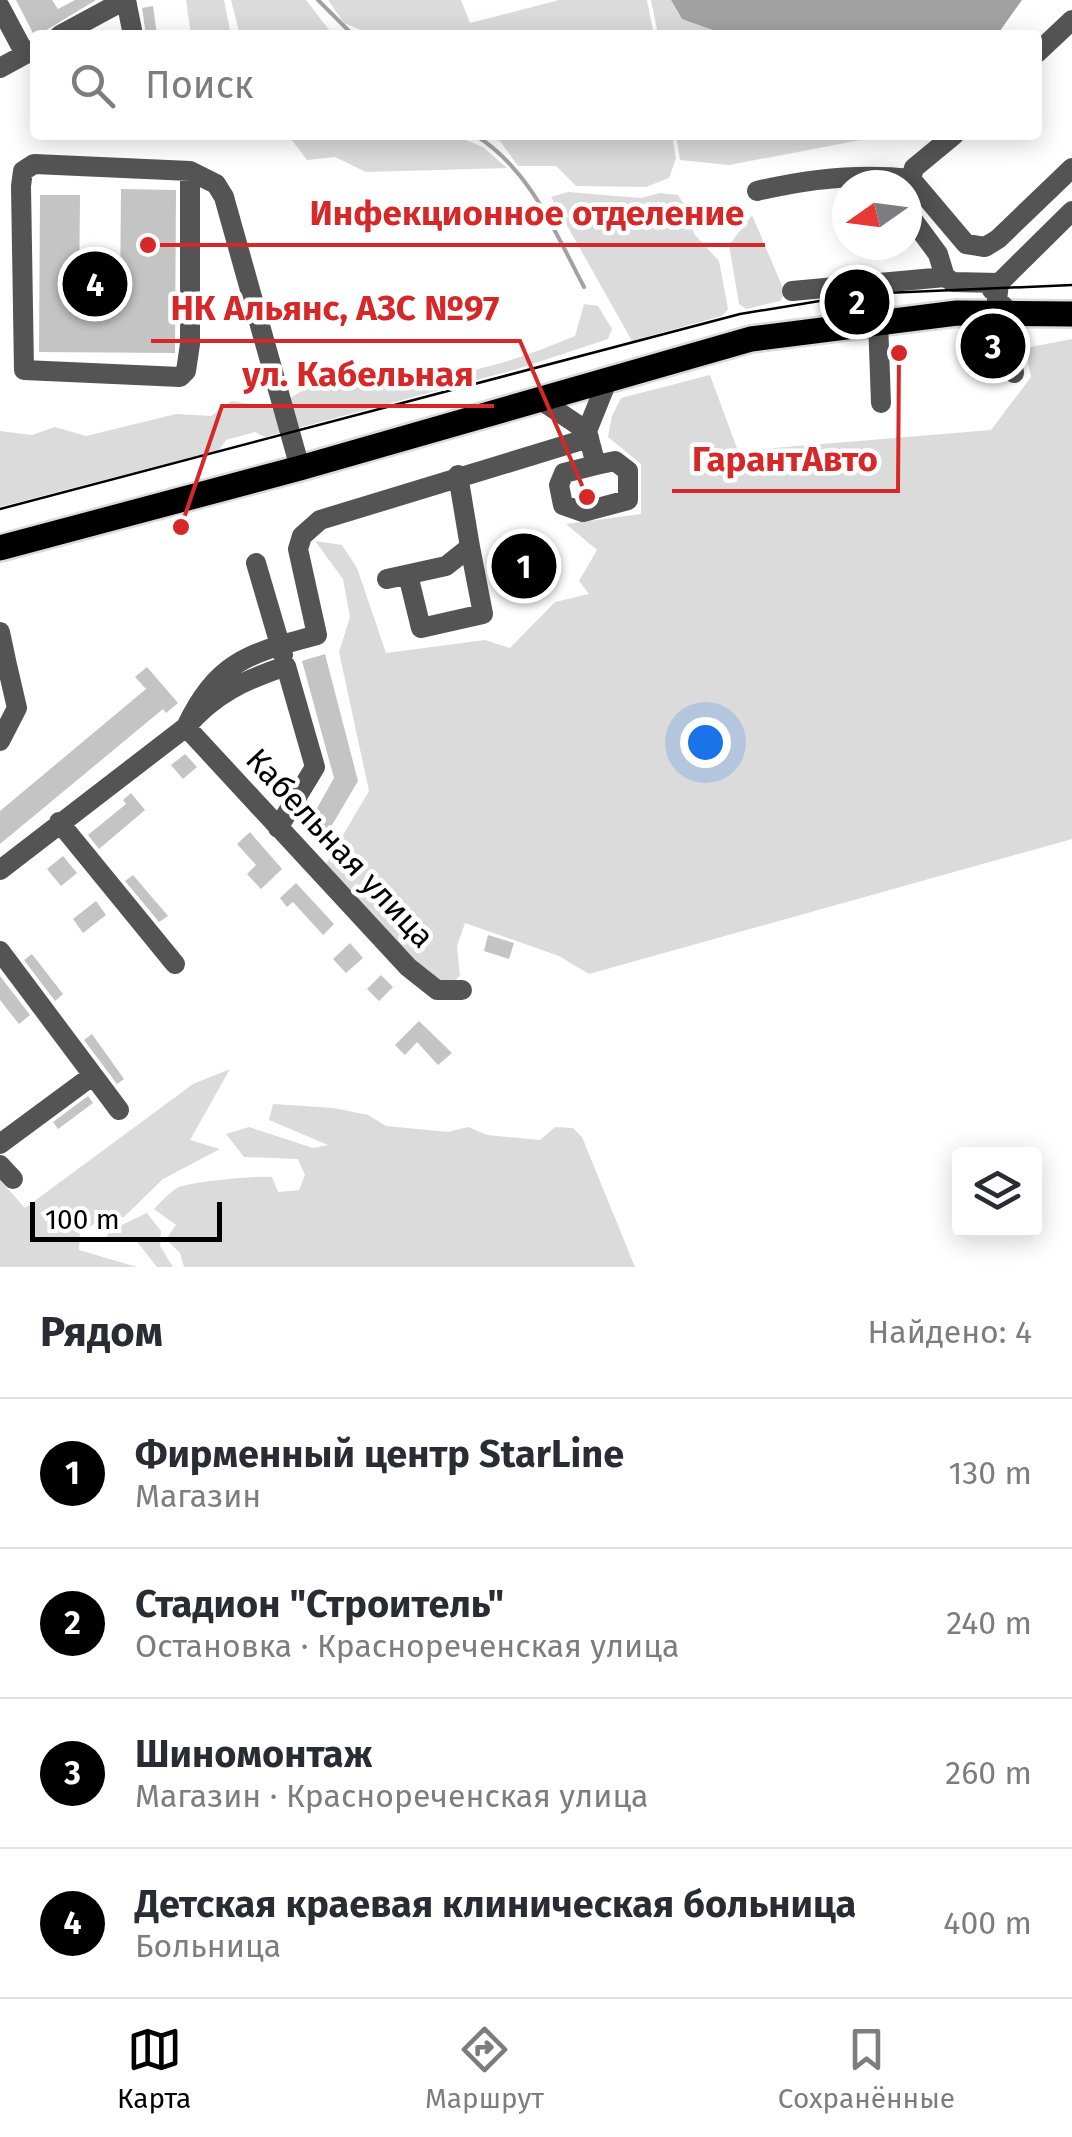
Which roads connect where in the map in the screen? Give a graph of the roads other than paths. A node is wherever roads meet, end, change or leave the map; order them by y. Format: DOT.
graph roads {
  1 [pos="125,0"];
  2 [pos="0,7"];
  3 [pos="1072,20"];
  4 [pos="69,30"];
  5 [pos="132,30"];
  6 [pos="1042,48"];
  7 [pos="30,51"];
  8 [pos="0,68"];
  9 [pos="948,140"];
  10 [pos="1072,168"];
  11 [pos="913,170"];
  12 [pos="190,171"];
  13 [pos="832,182"];
  14 [pos="1054,186"];
  15 [pos="757,191"];
  16 [pos="922,193"];
  17 [pos="1072,207"];
  18 [pos="922,232"];
  19 [pos="945,278"];
  20 [pos="999,283"];
  21 [pos="792,292"];
  22 [pos="957,313"];
  23 [pos="1008,314"];
  24 [pos="1072,314"];
  25 [pos="878,321"];
  26 [pos="1014,373"];
  27 [pos="608,379"];
  28 [pos="540,399"];
  29 [pos="881,403"];
  30 [pos="588,434"];
  31 [pos="548,450"];
  32 [pos="596,465"];
  33 [pos="300,468"];
  34 [pos="564,474"];
  35 [pos="458,475"];
  36 [pos="470,547"];
  37 [pos="0,548"];
  38 [pos="256,563"];
  39 [pos="0,632"];
  40 [pos="280,645"];
  41 [pos="3,665"];
  42 [pos="286,666"];
  43 [pos="186,727"];
  44 [pos="0,741"];
  45 [pos="59,822"];
  46 [pos="278,828"];
  47 [pos="0,870"];
  48 [pos="0,951"];
  49 [pos="175,964"];
  50 [pos="462,990"];
  51 [pos="92,1076"];
  52 [pos="119,1110"];
  53 [pos="0,1144"];
  1 -- 4 [label="street"];
  1 -- 5 [label="street"];
  2 -- 7 [label="street"];
  3 -- 6 [label="street"];
  7 -- 8 [label="street"];
  9 -- 11 [label="street"];
  10 -- 14 [label="street"];
  12 -- 12 [label="street"];
  12 -- 33 [label="street"];
  13 -- 15 [label="street"];
  14 -- 16 [label="street"];
  14 -- 17 [label="street"];
  17 -- 20 [label="street"];
  18 -- 19 [label="street"];
  19 -- 20 [label="street"];
  19 -- 21 [label="street"];
  20 -- 22 [label="street"];
  20 -- 23 [label="street"];
  22 -- 23 [label="main road"];
  22 -- 25 [label="main road"];
  23 -- 24 [label="main road"];
  23 -- 26 [label="street"];
  25 -- 27 [label="main road"];
  25 -- 29 [label="street"];
  27 -- 28 [label="main road"];
  27 -- 30 [label="street"];
  28 -- 30 [label="street"];
  28 -- 33 [label="main road"];
  30 -- 31 [label="street"];
  30 -- 32 [label="street"];
  31 -- 34 [label="street"];
  31 -- 35 [label="street"];
  32 -- 34 [label="street"];
  32 -- 34 [label="street"];
  33 -- 37 [label="main road"];
  35 -- 36 [label="street"];
  35 -- 40 [label="street"];
  36 -- 36 [label="street"];
  38 -- 40 [label="street"];
  39 -- 41 [label="street"];
  40 -- 42 [label="street"];
  40 -- 43 [label="street"];
  41 -- 44 [label="street"];
  42 -- 43 [label="street"];
  42 -- 46 [label="street"];
  43 -- 45 [label="street"];
  43 -- 46 [label="street, Кабельная улица"];
  45 -- 47 [label="street"];
  45 -- 49 [label="street"];
  46 -- 50 [label="street, Кабельная улица"];
  48 -- 51 [label="street"];
  51 -- 52 [label="street"];
  51 -- 53 [label="street"];
}
